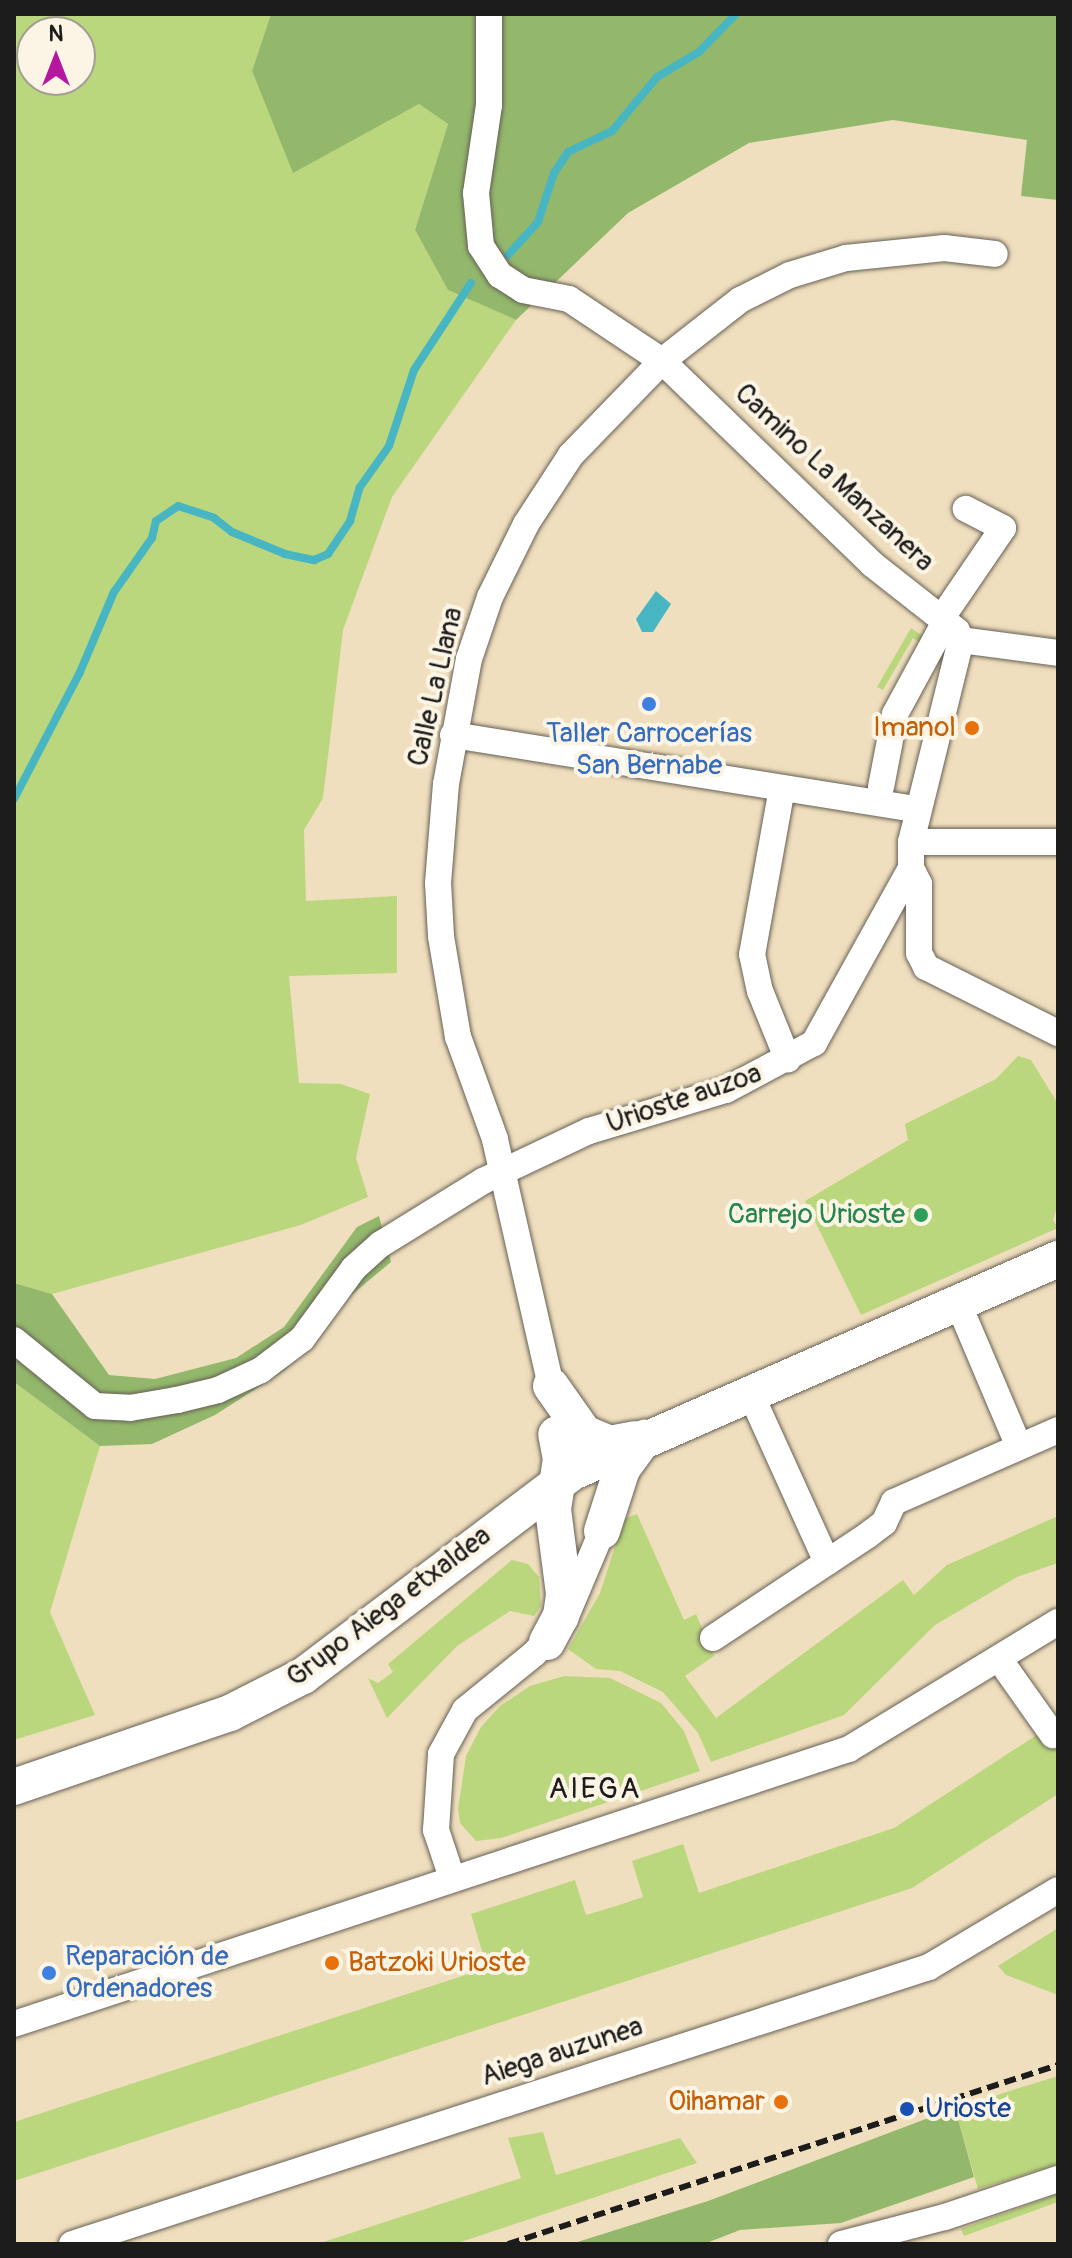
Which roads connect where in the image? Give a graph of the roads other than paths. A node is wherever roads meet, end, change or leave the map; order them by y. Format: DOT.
graph roads {
  1 [pos="489,14"];
  2 [pos="995,254"];
  3 [pos="662,361"];
  4 [pos="966,509"];
  5 [pos="949,627"];
  6 [pos="1058,653"];
  7 [pos="453,735"];
  8 [pos="881,787"];
  9 [pos="782,788"];
  10 [pos="917,809"];
  11 [pos="1058,842"];
  12 [pos="911,855"];
  13 [pos="1058,1033"];
  14 [pos="788,1060"];
  15 [pos="500,1172"];
  16 [pos="1058,1259"];
  17 [pos="958,1303"];
  18 [pos="14,1340"];
  19 [pos="551,1386"];
  20 [pos="758,1410"];
  21 [pos="1058,1430"];
  22 [pos="645,1437"];
  23 [pos="1019,1447"];
  24 [pos="562,1466"];
  25 [pos="602,1531"];
  26 [pos="473,1544"];
  27 [pos="556,1546"];
  28 [pos="827,1562"];
  29 [pos="1058,1622"];
  30 [pos="713,1638"];
  31 [pos="547,1642"];
  32 [pos="1007,1670"];
  33 [pos="1053,1735"];
  34 [pos="14,1787"];
  35 [pos="452,1878"];
  36 [pos="1058,1890"];
  37 [pos="14,2024"];
  38 [pos="1058,2179"];
  39 [pos="945,2217"];
  40 [pos="72,2244"];
  41 [pos="841,2244"];
  42 [pos="912,2244"];
  1 -- 3 [label="street, Camino La Manzanera"];
  2 -- 3 [label="street, Calle La Llana"];
  3 -- 5 [label="street, Camino La Manzanera"];
  3 -- 7 [label="street, Calle La Llana"];
  4 -- 5 [label="street"];
  5 -- 6 [label="street"];
  5 -- 8 [label="street"];
  5 -- 10 [label="street"];
  7 -- 9 [label="street"];
  7 -- 15 [label="street, Calle La Llana"];
  9 -- 10 [label="street"];
  9 -- 14 [label="street"];
  10 -- 12 [label="street"];
  11 -- 12 [label="street"];
  12 -- 13 [label="street"];
  12 -- 14 [label="street, Urioste auzoa"];
  14 -- 15 [label="street, Urioste auzoa"];
  15 -- 18 [label="street, Urioste auzoa"];
  15 -- 19 [label="street, Calle La Llana"];
  16 -- 17 [label="street"];
  17 -- 22 [label="street"];
  17 -- 23 [label="street"];
  19 -- 22 [label="street"];
  19 -- 24 [label="street"];
  20 -- 28 [label="street"];
  21 -- 23 [label="street"];
  22 -- 24 [label="street"];
  22 -- 25 [label="street"];
  23 -- 28 [label="street"];
  24 -- 25 [label="street"];
  24 -- 26 [label="street, Grupo Aiega etxaldea"];
  24 -- 27 [label="street"];
  25 -- 31 [label="street"];
  26 -- 27 [label="street"];
  26 -- 34 [label="street, Grupo Aiega etxaldea"];
  27 -- 31 [label="street"];
  28 -- 30 [label="street"];
  29 -- 35 [label="street"];
  31 -- 35 [label="street"];
  32 -- 33 [label="street"];
  35 -- 37 [label="street"];
  36 -- 40 [label="street, Aiega auzunea"];
  38 -- 39 [label="street"];
  39 -- 41 [label="street"];
  39 -- 42 [label="street"];
}
